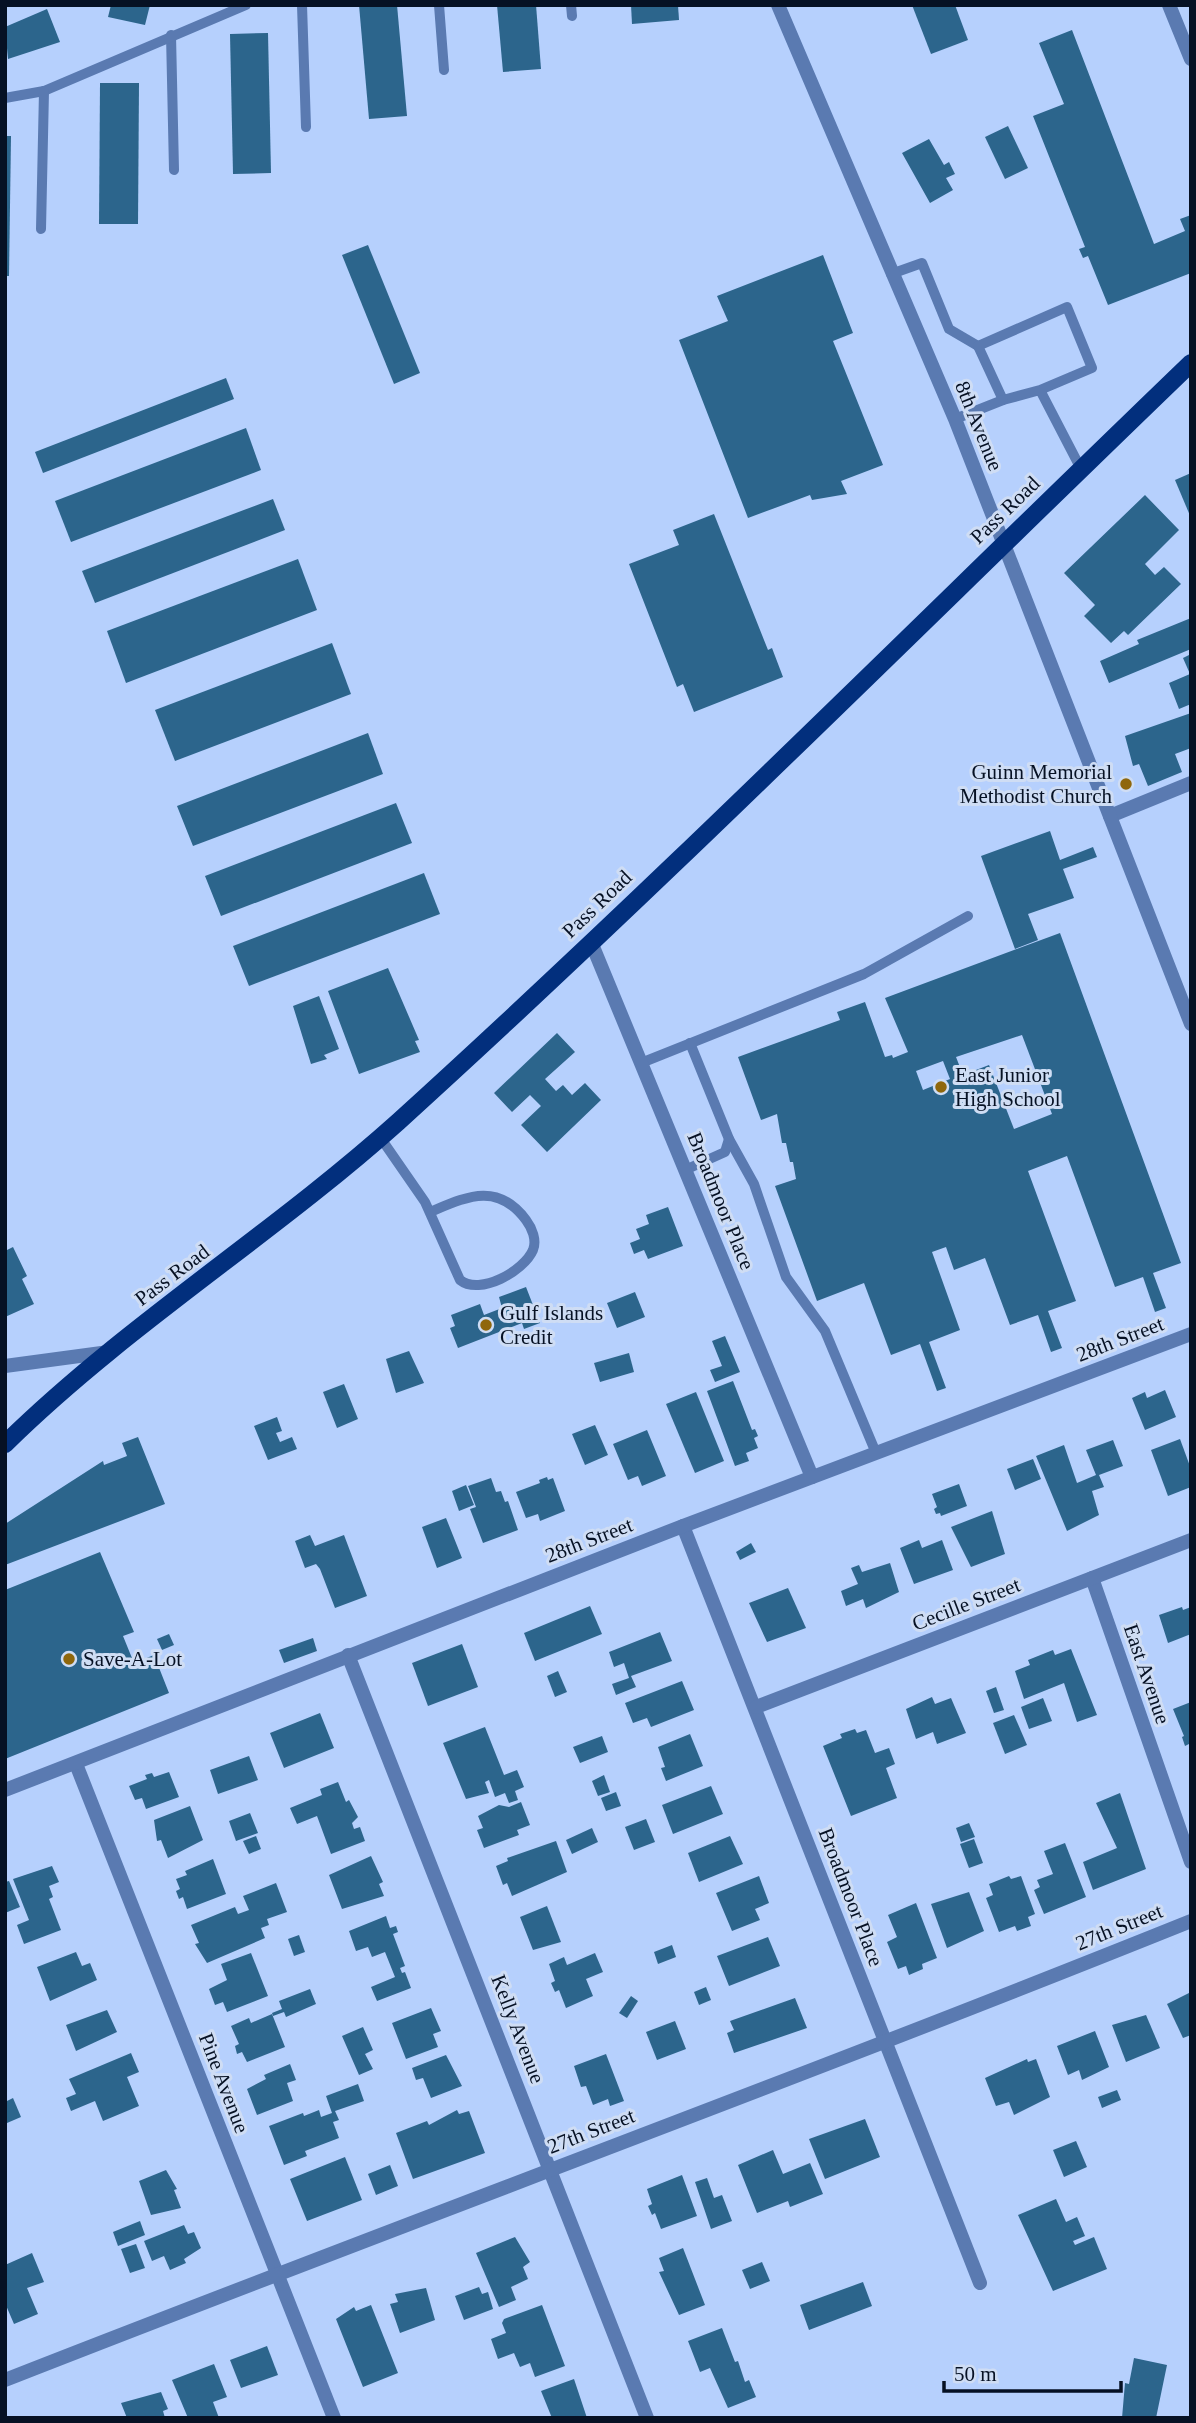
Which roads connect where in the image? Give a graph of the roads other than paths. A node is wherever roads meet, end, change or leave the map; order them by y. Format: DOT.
graph roads {
  1 [pos="246,5"];
  2 [pos="302,5"];
  3 [pos="439,5"];
  4 [pos="778,5"];
  5 [pos="1169,5"];
  6 [pos="214,11"];
  7 [pos="171,35"];
  8 [pos="1191,60"];
  9 [pos="444,70"];
  10 [pos="44,91"];
  11 [pos="5,99"];
  12 [pos="306,127"];
  13 [pos="174,170"];
  14 [pos="41,229"];
  15 [pos="891,274"];
  16 [pos="978,346"];
  17 [pos="1191,363"];
  18 [pos="1040,390"];
  19 [pos="1003,400"];
  20 [pos="955,419"];
  21 [pos="1081,469"];
  22 [pos="1004,544"];
  23 [pos="1191,783"];
  24 [pos="1110,816"];
  25 [pos="968,916"];
  26 [pos="591,942"];
  27 [pos="1191,1024"];
  28 [pos="690,1043"];
  29 [pos="641,1063"];
  30 [pos="380,1137"];
  31 [pos="729,1139"];
  32 [pos="685,1170"];
  33 [pos="429,1212"];
  34 [pos="1191,1334"];
  35 [pos="110,1351"];
  36 [pos="5,1366"];
  37 [pos="5,1444"];
  38 [pos="876,1453"];
  39 [pos="812,1477"];
  40 [pos="683,1526"];
  41 [pos="1191,1540"];
  42 [pos="1092,1578"];
  43 [pos="348,1655"];
  44 [pos="755,1707"];
  45 [pos="76,1764"];
  46 [pos="5,1790"];
  47 [pos="1191,1862"];
  48 [pos="1191,1921"];
  49 [pos="884,2044"];
  50 [pos="550,2169"];
  51 [pos="276,2273"];
  52 [pos="979,2283"];
  53 [pos="5,2380"];
  54 [pos="334,2418"];
  55 [pos="647,2418"];
  1 -- 6 [label="lane"];
  2 -- 12 [label="lane"];
  3 -- 9 [label="lane"];
  4 -- 15 [label="street, 8th Avenue"];
  5 -- 8 [label="street"];
  6 -- 7 [label="lane"];
  7 -- 10 [label="lane"];
  7 -- 13 [label="lane"];
  10 -- 11 [label="lane"];
  10 -- 14 [label="lane"];
  15 -- 16 [label="lane"];
  15 -- 20 [label="street, 8th Avenue"];
  16 -- 18 [label="lane"];
  16 -- 19 [label="lane"];
  17 -- 21 [label="main road, Pass Road"];
  18 -- 19 [label="lane"];
  18 -- 21 [label="lane"];
  19 -- 20 [label="lane"];
  20 -- 22 [label="street, 8th Avenue"];
  21 -- 22 [label="main road, Pass Road"];
  22 -- 24 [label="street, 8th Avenue"];
  22 -- 26 [label="main road, Pass Road"];
  23 -- 24 [label="street"];
  24 -- 27 [label="street, 8th Avenue"];
  25 -- 28 [label="lane"];
  26 -- 29 [label="street, Broadmoor Place"];
  26 -- 30 [label="main road, Pass Road"];
  28 -- 29 [label="lane"];
  28 -- 31 [label="lane"];
  29 -- 32 [label="street, Broadmoor Place"];
  30 -- 33 [label="lane"];
  30 -- 35 [label="main road, Pass Road"];
  31 -- 32 [label="lane"];
  31 -- 38 [label="lane"];
  32 -- 39 [label="street, Broadmoor Place"];
  33 -- 33 [label="lane"];
  34 -- 38 [label="street, 28th Street"];
  35 -- 36 [label="street"];
  35 -- 37 [label="main road, Pass Road"];
  38 -- 39 [label="street, 28th Street"];
  39 -- 40 [label="street, 28th Street"];
  40 -- 43 [label="street, 28th Street"];
  40 -- 44 [label="street, Broadmoor Place"];
  41 -- 42 [label="street, Cecille Street"];
  42 -- 44 [label="street, Cecille Street"];
  42 -- 47 [label="street, East Avenue"];
  43 -- 45 [label="street, 28th Street"];
  43 -- 50 [label="street, Kelly Avenue"];
  44 -- 49 [label="street, Broadmoor Place"];
  45 -- 46 [label="street, 28th Street"];
  45 -- 51 [label="street, Pine Avenue"];
  48 -- 49 [label="street, 27th Street"];
  49 -- 50 [label="street, 27th Street"];
  49 -- 52 [label="street, Broadmoor Place"];
  50 -- 51 [label="street, 27th Street"];
  50 -- 55 [label="street, Kelly Avenue"];
  51 -- 53 [label="street, 27th Street"];
  51 -- 54 [label="street, Pine Avenue"];
}
